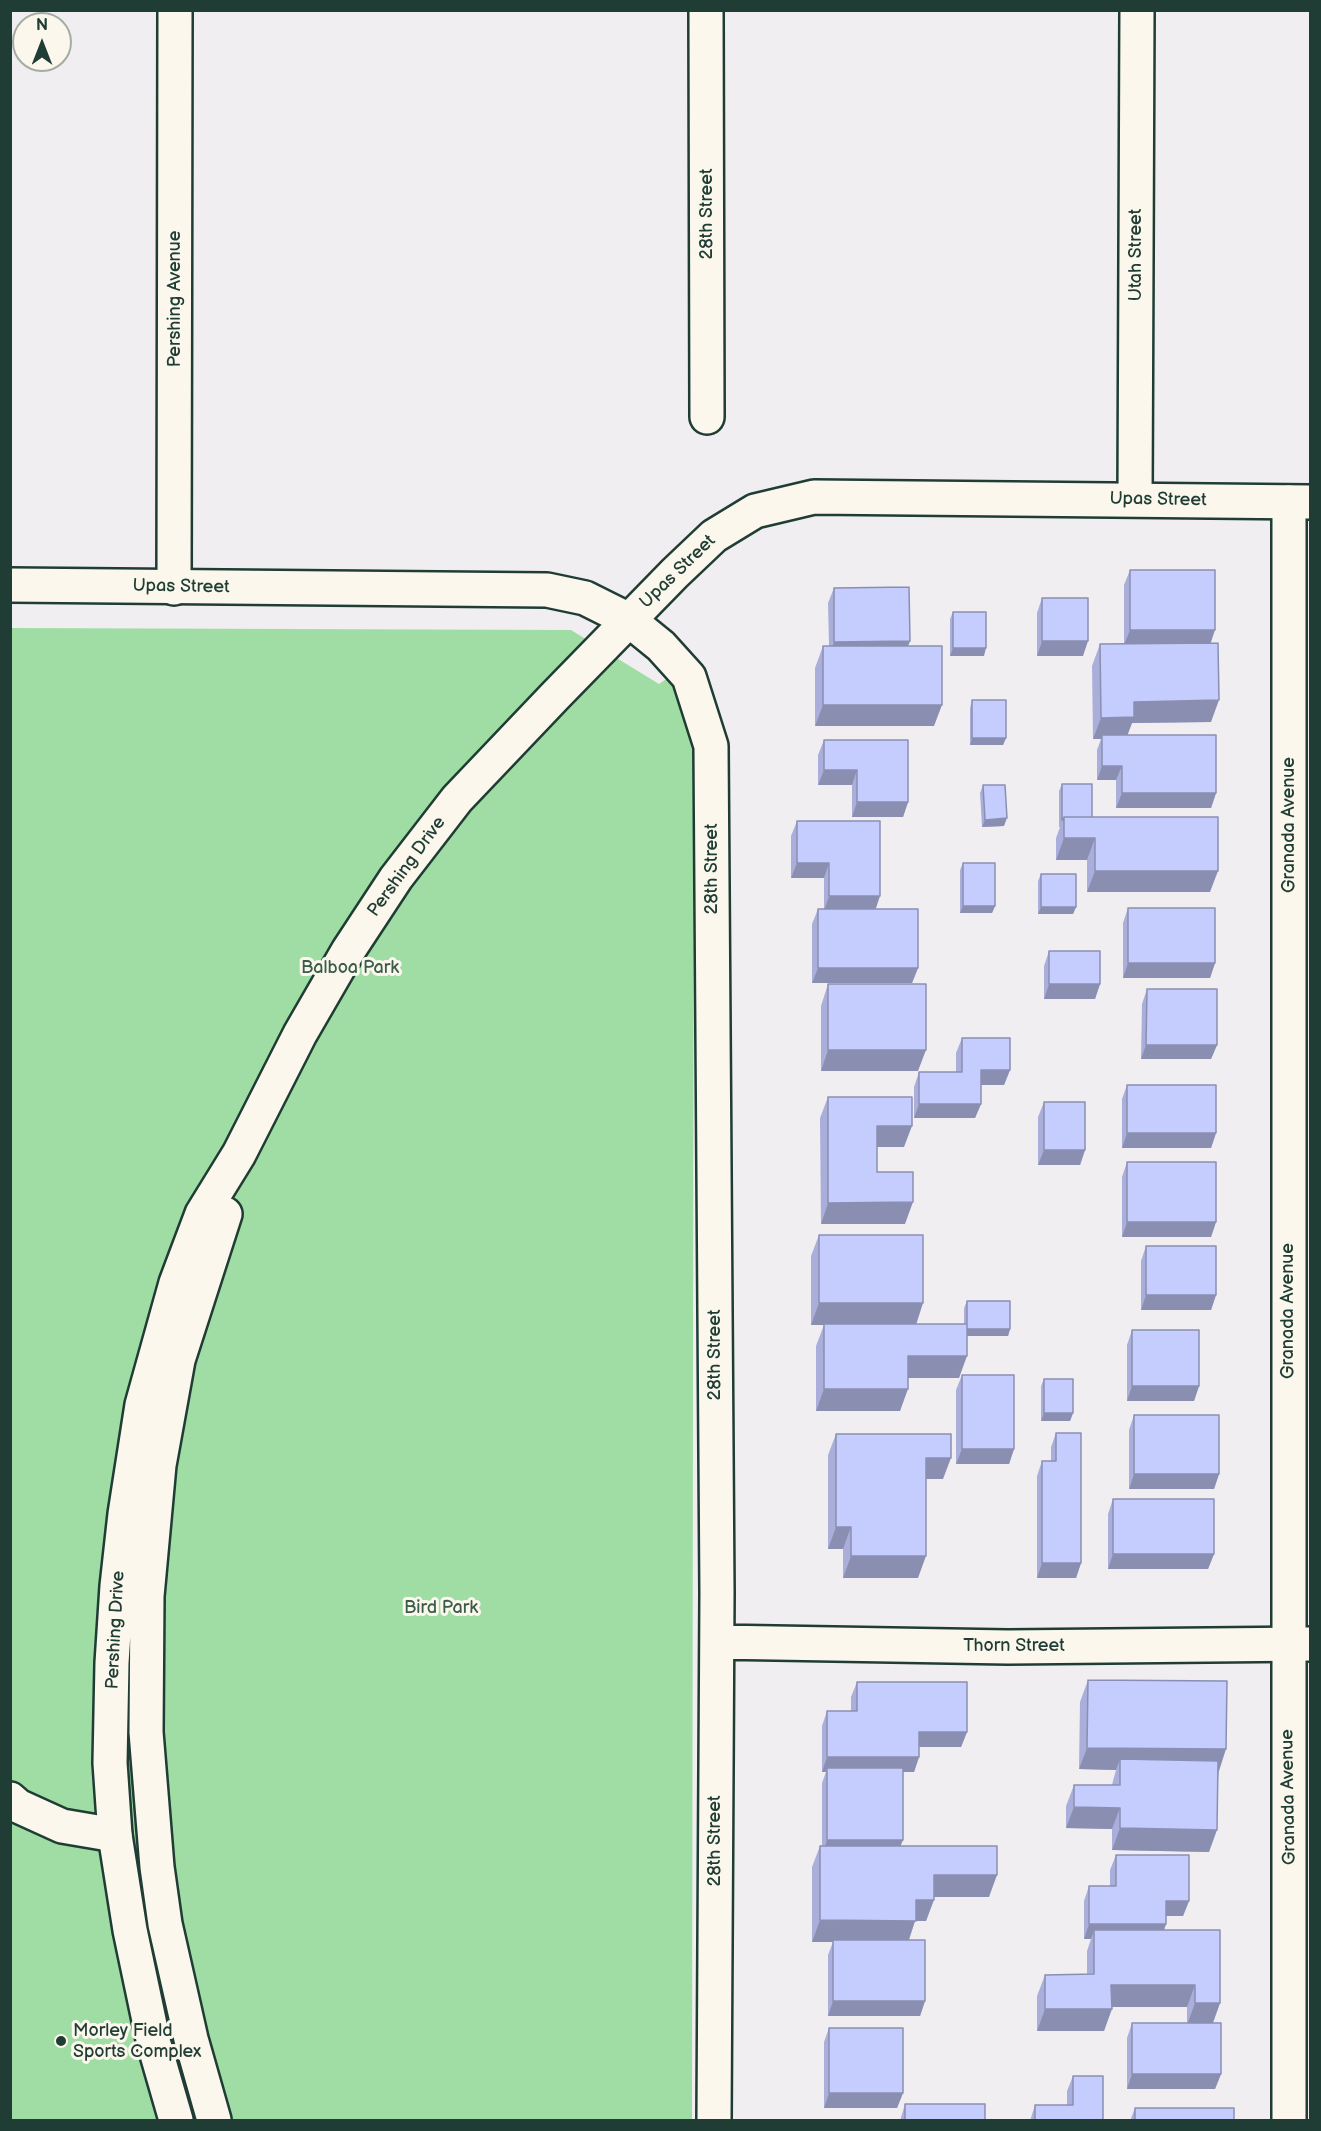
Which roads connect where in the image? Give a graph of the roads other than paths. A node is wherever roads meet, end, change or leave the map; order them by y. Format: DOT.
graph roads {
  1 [pos="176,10"];
  2 [pos="706,10"];
  3 [pos="1137,10"];
  4 [pos="707,417"];
  5 [pos="1135,500"];
  6 [pos="1300,502"];
  7 [pos="10,585"];
  8 [pos="174,588"];
  9 [pos="629,620"];
  10 [pos="239,1154"];
  11 [pos="717,1642"];
  12 [pos="1299,1643"];
  13 [pos="10,1799"];
  14 [pos="115,1835"];
  15 [pos="176,2121"];
  16 [pos="197,2121"];
  17 [pos="214,2121"];
  18 [pos="714,2121"];
  19 [pos="1289,2121"];
  1 -- 8 [label="street, Pershing Avenue"];
  2 -- 4 [label="street, 28th Street"];
  3 -- 5 [label="street, Utah Street"];
  5 -- 6 [label="street, Upas Street"];
  5 -- 9 [label="street, Upas Street"];
  6 -- 12 [label="street, Granada Avenue"];
  7 -- 8 [label="street, Upas Street"];
  8 -- 9 [label="street, Upas Street"];
  9 -- 10 [label="street, Pershing Drive"];
  9 -- 11 [label="street, 28th Street"];
  10 -- 14 [label="street, Pershing Drive"];
  10 -- 17 [label="street, Pershing Drive"];
  11 -- 12 [label="street, Thorn Street"];
  11 -- 18 [label="street, 28th Street"];
  12 -- 19 [label="street, Granada Avenue"];
  13 -- 14 [label="street"];
  14 -- 15 [label="street, Pershing Drive"];
  14 -- 16 [label="street"];
}
